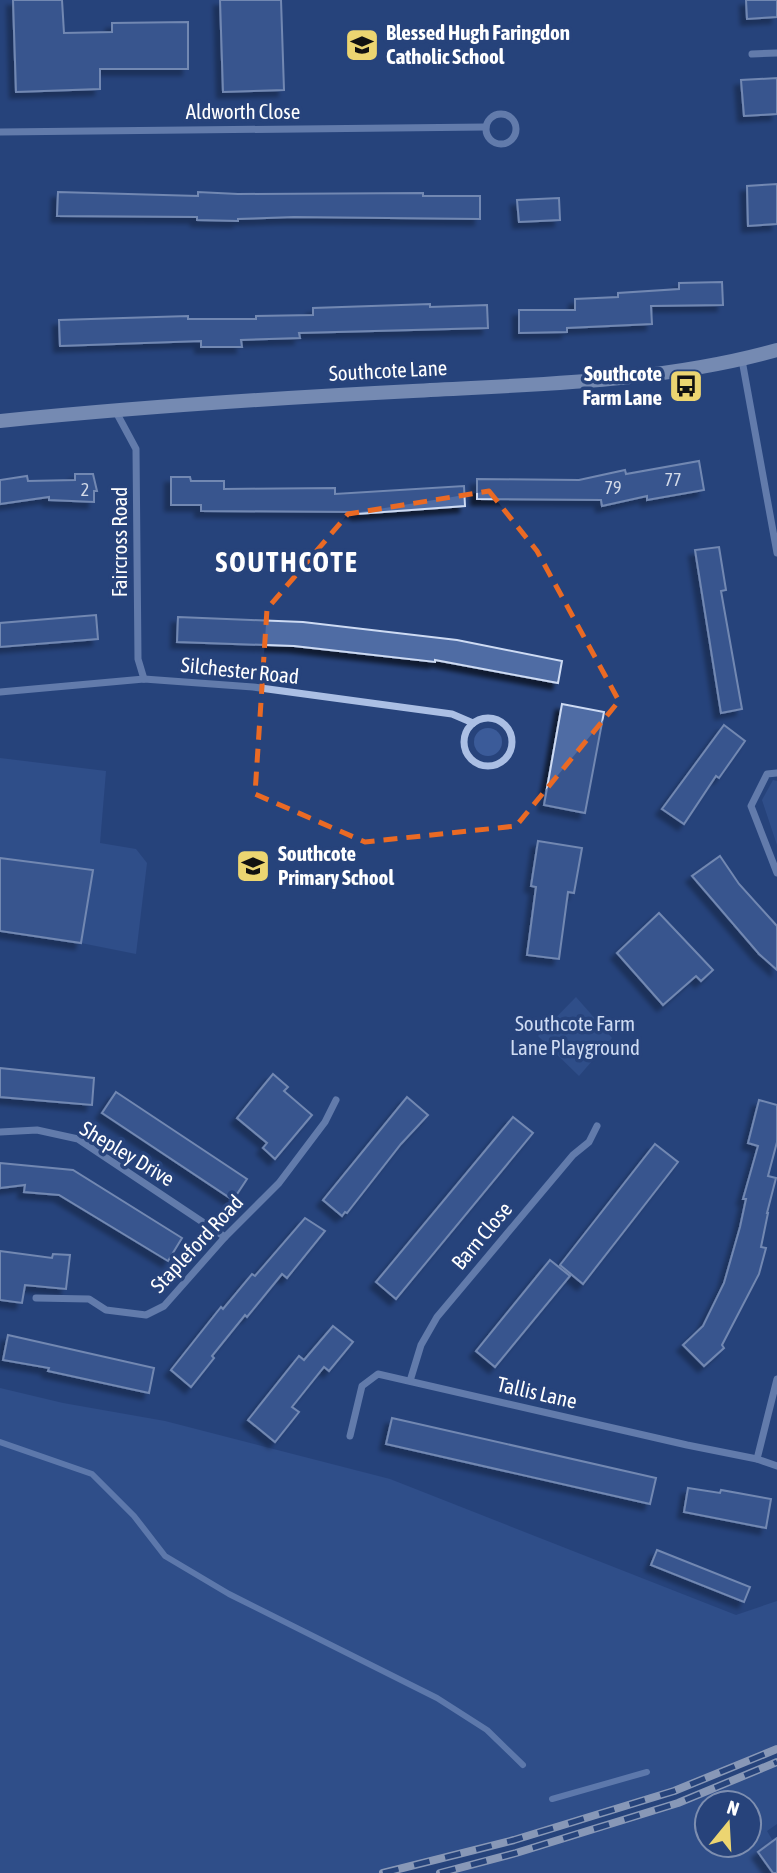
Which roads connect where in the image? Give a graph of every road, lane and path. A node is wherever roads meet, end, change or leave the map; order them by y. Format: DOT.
graph roads {
  1 [pos="777,52"];
  2 [pos="751,54"];
  3 [pos="486,127"];
  4 [pos="0,132"];
  5 [pos="777,350"];
  6 [pos="742,360"];
  7 [pos="115,410"];
  8 [pos="0,421"];
  9 [pos="777,553"];
  10 [pos="144,679"];
  11 [pos="0,692"];
  12 [pos="473,723"];
  13 [pos="777,773"];
  14 [pos="777,873"];
  15 [pos="336,1100"];
  16 [pos="597,1126"];
  17 [pos="0,1132"];
  18 [pos="225,1237"];
  19 [pos="36,1298"];
  20 [pos="777,1379"];
  21 [pos="410,1381"];
  22 [pos="350,1436"];
  23 [pos="757,1459"];
  24 [pos="777,1466"];
  1 -- 2 [label="street"];
  3 -- 3 [label="street, Aldworth Close"];
  3 -- 4 [label="street, Aldworth Close"];
  5 -- 6 [label="street, Southcote Lane"];
  6 -- 7 [label="street, Southcote Lane"];
  6 -- 9 [label="street"];
  7 -- 8 [label="street, Southcote Lane"];
  7 -- 10 [label="street, Faircross Road"];
  10 -- 11 [label="street, Silchester Road"];
  10 -- 12 [label="street, Silchester Road"];
  12 -- 12 [label="street, Silchester Road"];
  13 -- 14 [label="street"];
  15 -- 18 [label="street, Stapleford Road"];
  16 -- 21 [label="street, Barn Close"];
  17 -- 18 [label="street, Shepley Drive"];
  18 -- 19 [label="street, Stapleford Road"];
  20 -- 23 [label="street"];
  21 -- 22 [label="street, Tallis Lane"];
  21 -- 23 [label="street, Tallis Lane"];
  23 -- 24 [label="street, Tallis Lane"];
}
